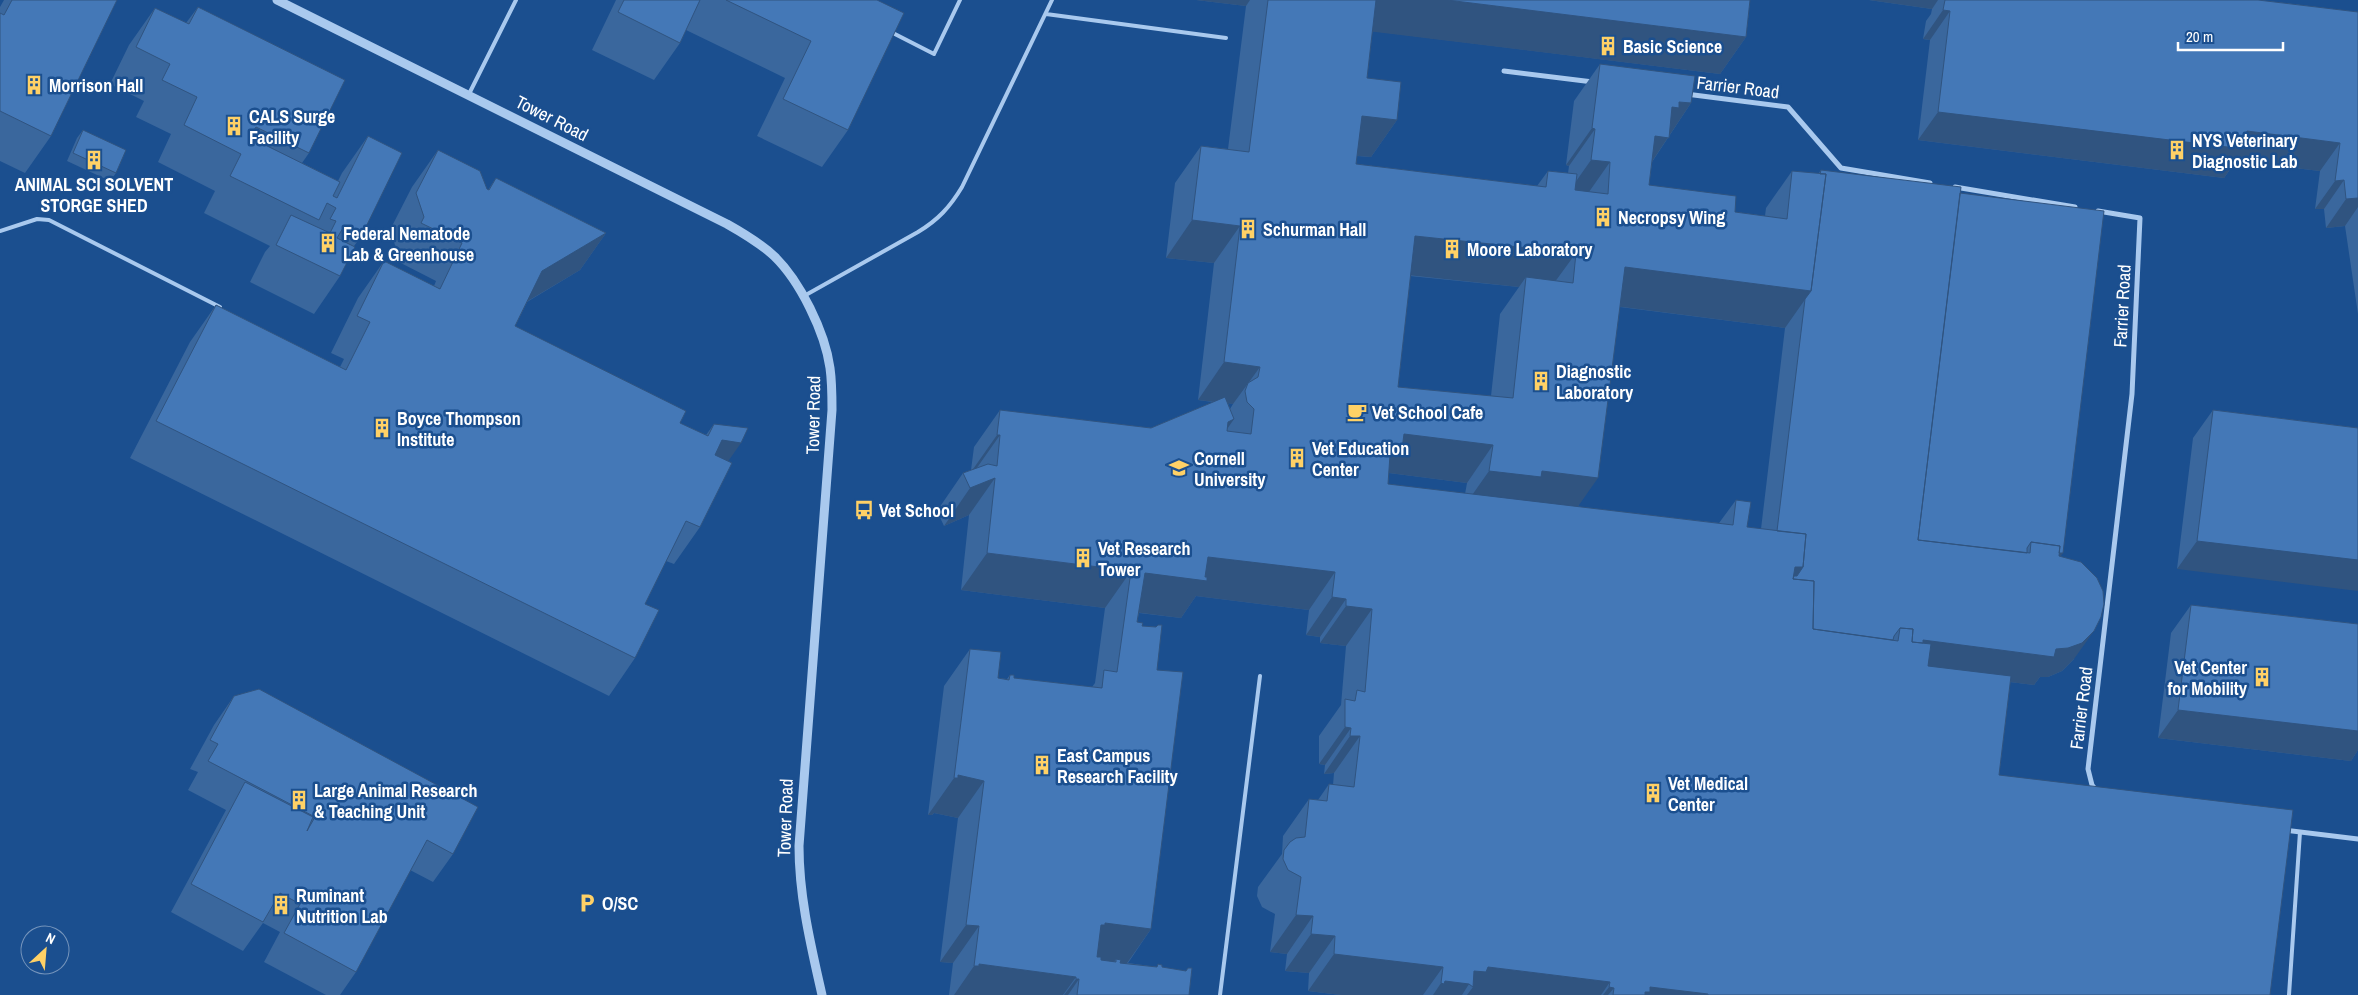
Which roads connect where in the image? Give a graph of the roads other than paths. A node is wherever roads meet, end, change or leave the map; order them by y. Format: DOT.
graph roads {
  1 [pos="277,0"];
  2 [pos="516,0"];
  3 [pos="960,0"];
  4 [pos="1052,0"];
  5 [pos="1046,14"];
  6 [pos="880,27"];
  7 [pos="1226,38"];
  8 [pos="1504,71"];
  9 [pos="1602,83"];
  10 [pos="1680,93"];
  11 [pos="469,94"];
  12 [pos="1938,184"];
  13 [pos="1947,186"];
  14 [pos="2082,208"];
  15 [pos="2092,210"];
  16 [pos="0,231"];
  17 [pos="804,296"];
  18 [pos="221,308"];
  19 [pos="1260,676"];
  20 [pos="2102,798"];
  21 [pos="2280,830"];
  22 [pos="2300,832"];
  23 [pos="2358,839"];
  24 [pos="822,995"];
  25 [pos="1220,995"];
  26 [pos="2289,995"];
  1 -- 11 [label="street, Tower Road"];
  2 -- 11 [label="lane"];
  3 -- 6 [label="lane"];
  4 -- 5 [label="lane"];
  5 -- 7 [label="lane"];
  5 -- 17 [label="lane"];
  8 -- 9 [label="street"];
  10 -- 12 [label="street, Farrier Road"];
  11 -- 17 [label="street, Tower Road"];
  13 -- 14 [label="street"];
  15 -- 20 [label="street, Farrier Road"];
  16 -- 18 [label="lane"];
  17 -- 24 [label="street, Tower Road"];
  19 -- 25 [label="lane"];
  21 -- 22 [label="street"];
  22 -- 23 [label="street"];
  22 -- 26 [label="lane"];
}
